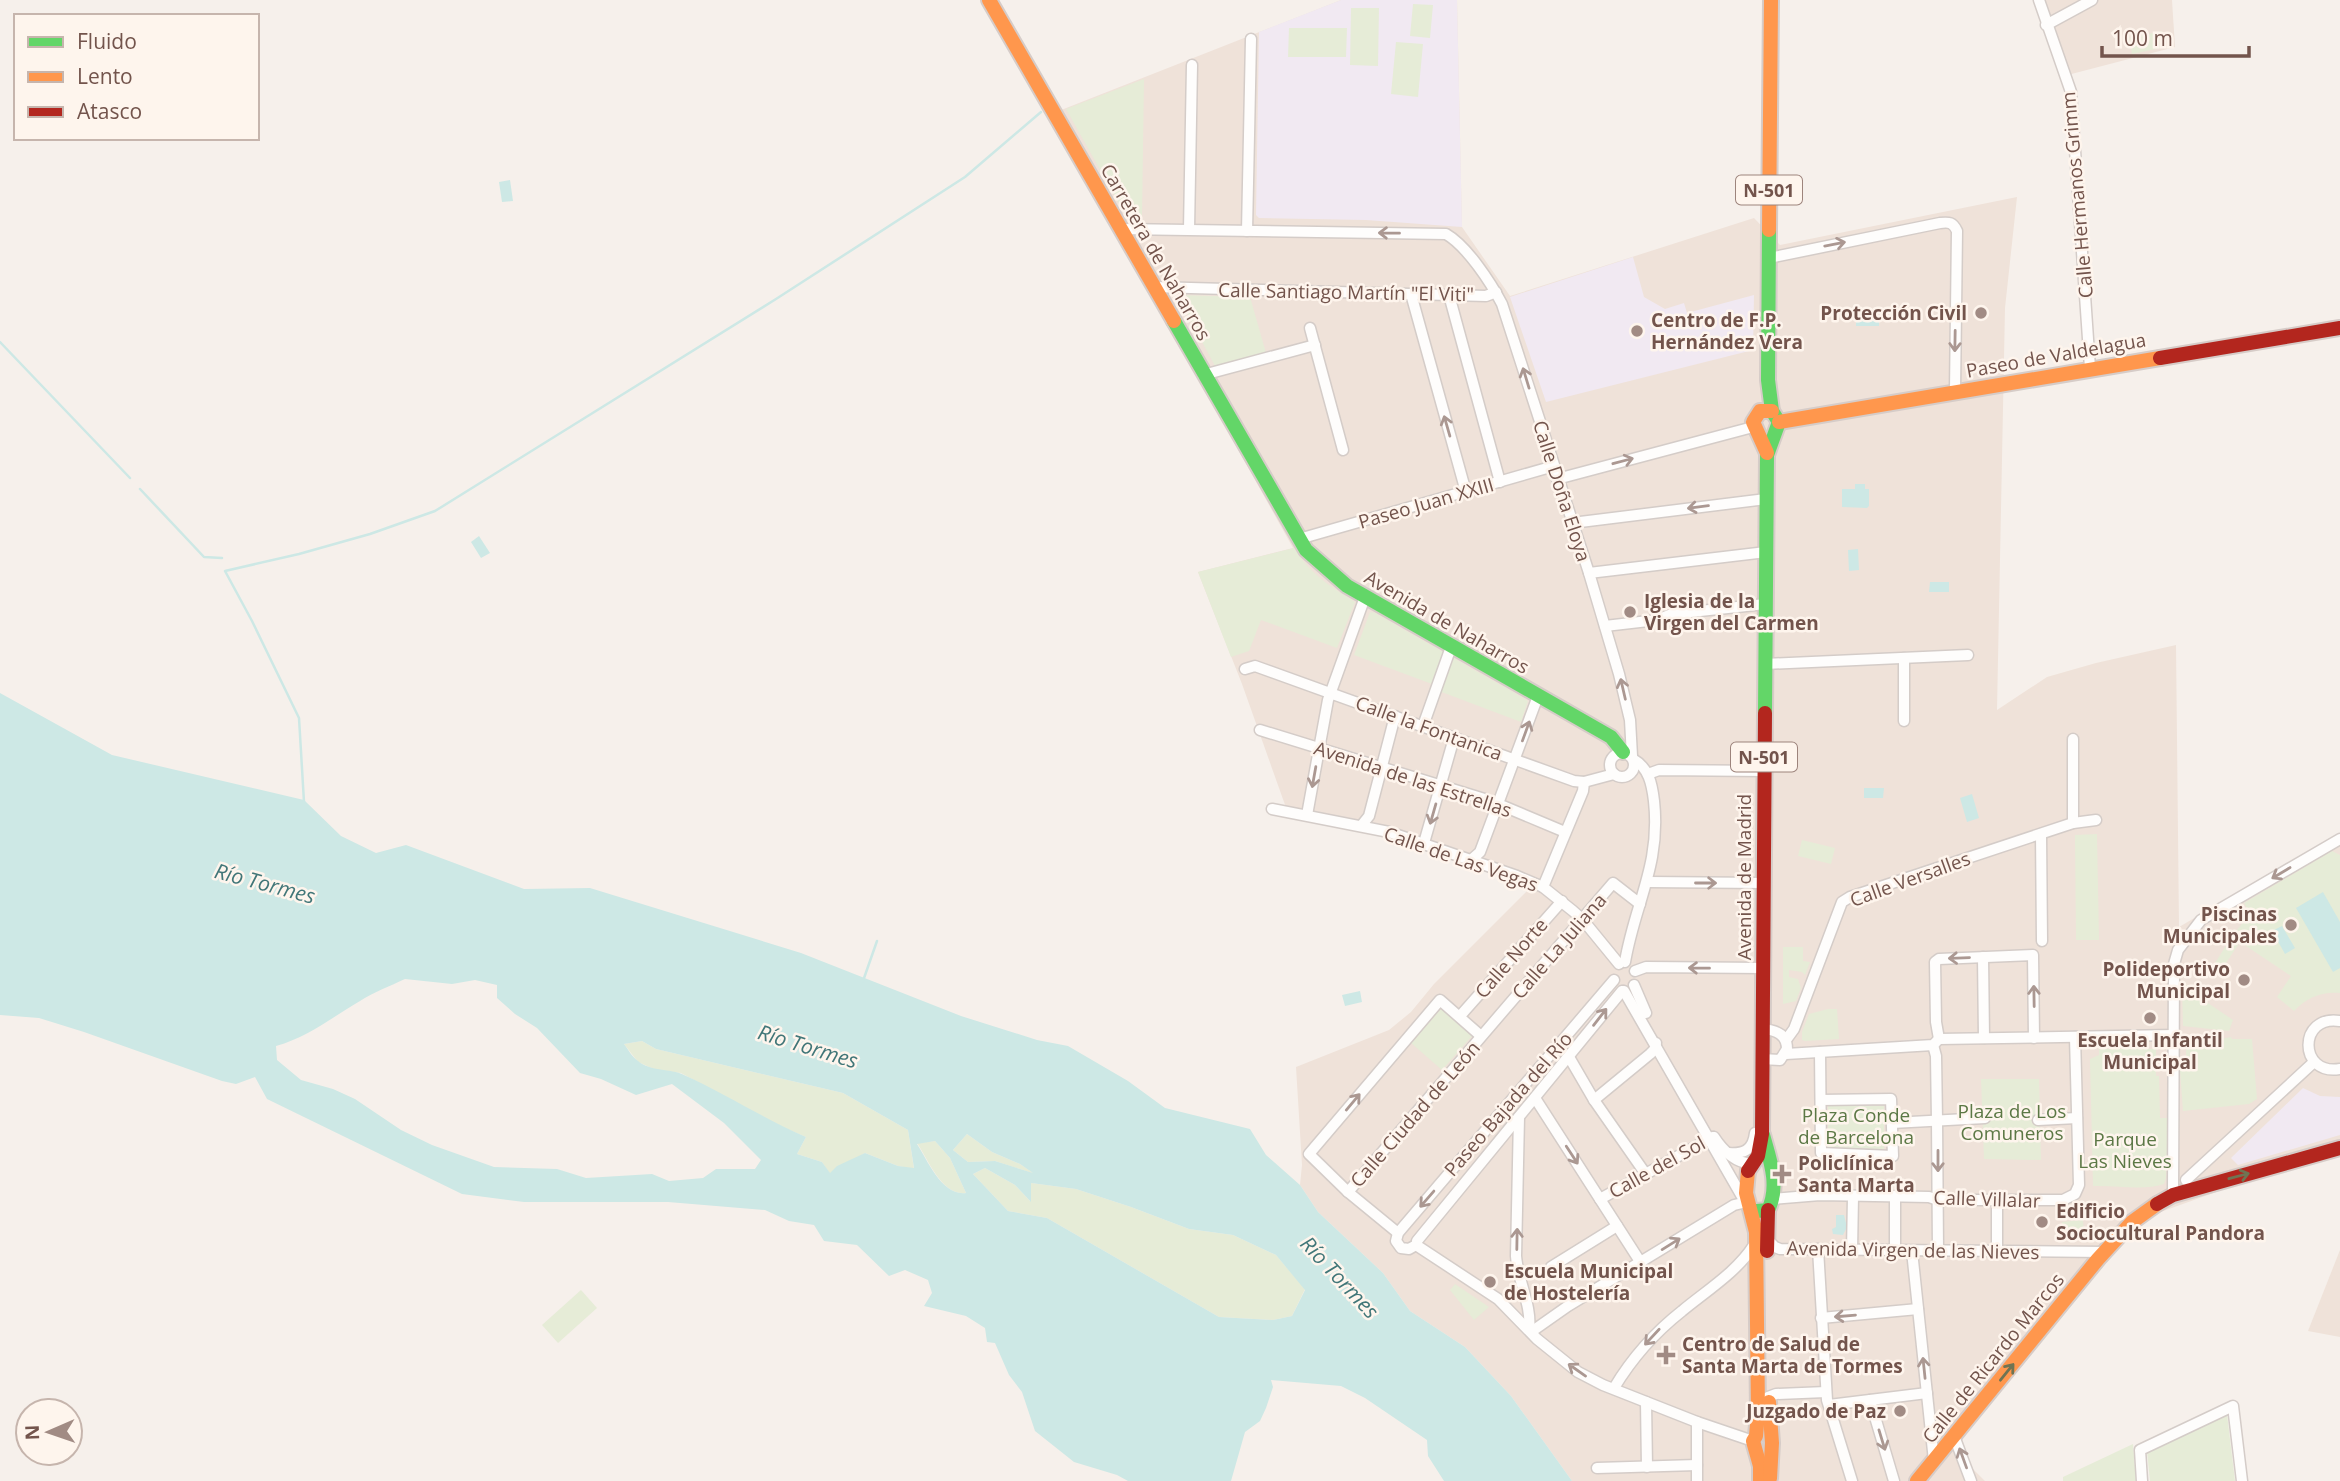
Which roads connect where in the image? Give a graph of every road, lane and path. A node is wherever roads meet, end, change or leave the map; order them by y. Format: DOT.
graph roads {
  1 [pos="989,0"];
  2 [pos="1771,0"];
  3 [pos="2039,0"];
  4 [pos="2092,0"];
  5 [pos="2046,25"];
  6 [pos="1251,39"];
  7 [pos="1192,65"];
  8 [pos="1121,229"];
  9 [pos="1189,229"];
  10 [pos="1247,231"];
  11 [pos="1769,258"];
  12 [pos="1154,287"];
  13 [pos="1496,292"];
  14 [pos="1411,294"];
  15 [pos="1449,295"];
  16 [pos="1310,328"];
  17 [pos="2340,328"];
  18 [pos="1315,345"];
  19 [pos="2090,369"];
  20 [pos="1203,374"];
  21 [pos="1955,391"];
  22 [pos="1772,419"];
  23 [pos="1756,430"];
  24 [pos="1343,450"];
  25 [pos="1767,453"];
  26 [pos="1554,466"];
  27 [pos="1557,479"];
  28 [pos="1500,482"];
  29 [pos="1466,492"];
  30 [pos="1766,499"];
  31 [pos="1289,523"];
  32 [pos="1573,523"];
  33 [pos="1299,539"];
  34 [pos="1766,552"];
  35 [pos="1589,573"];
  36 [pos="1365,597"];
  37 [pos="1766,604"];
  38 [pos="1605,626"];
  39 [pos="1451,647"];
  40 [pos="1968,655"];
  41 [pos="1904,658"];
  42 [pos="1765,664"];
  43 [pos="1245,669"];
  44 [pos="1331,692"];
  45 [pos="1538,696"];
  46 [pos="1395,716"];
  47 [pos="1904,721"];
  48 [pos="1423,726"];
  49 [pos="1260,730"];
  50 [pos="1454,738"];
  51 [pos="2073,739"];
  52 [pos="1319,749"];
  53 [pos="1625,756"];
  54 [pos="1515,760"];
  55 [pos="1381,766"];
  56 [pos="1764,771"];
  57 [pos="1614,774"];
  58 [pos="1648,774"];
  59 [pos="1629,775"];
  60 [pos="1584,782"];
  61 [pos="1441,785"];
  62 [pos="1653,790"];
  63 [pos="1497,805"];
  64 [pos="1272,809"];
  65 [pos="1307,815"];
  66 [pos="2096,820"];
  67 [pos="2073,823"];
  68 [pos="1361,826"];
  69 [pos="1565,832"];
  70 [pos="2041,834"];
  71 [pos="2340,839"];
  72 [pos="1424,844"];
  73 [pos="1471,860"];
  74 [pos="1648,882"];
  75 [pos="1764,883"];
  76 [pos="1543,887"];
  77 [pos="1562,901"];
  78 [pos="1640,904"];
  79 [pos="1583,920"];
  80 [pos="2042,941"];
  81 [pos="1983,957"];
  82 [pos="1622,963"];
  83 [pos="1763,968"];
  84 [pos="1635,971"];
  85 [pos="1615,980"];
  86 [pos="1627,989"];
  87 [pos="1460,1016"];
  88 [pos="1797,1019"];
  89 [pos="2340,1021"];
  90 [pos="1769,1030"];
  91 [pos="2174,1035"];
  92 [pos="1481,1036"];
  93 [pos="2075,1037"];
  94 [pos="1984,1038"];
  95 [pos="2034,1038"];
  96 [pos="1786,1040"];
  97 [pos="1936,1042"];
  98 [pos="1656,1044"];
  99 [pos="1820,1052"];
  100 [pos="1569,1057"];
  101 [pos="1783,1057"];
  102 [pos="1762,1059"];
  103 [pos="2314,1062"];
  104 [pos="2340,1069"];
  105 [pos="1762,1086"];
  106 [pos="1535,1098"];
  107 [pos="1594,1100"];
  108 [pos="1821,1100"];
  109 [pos="1762,1102"];
  110 [pos="1519,1117"];
  111 [pos="1985,1118"];
  112 [pos="2077,1118"];
  113 [pos="1937,1120"];
  114 [pos="2038,1120"];
  115 [pos="1892,1123"];
  116 [pos="1762,1134"];
  117 [pos="1711,1137"];
  118 [pos="2340,1148"];
  119 [pos="1728,1153"];
  120 [pos="1753,1163"];
  121 [pos="1772,1171"];
  122 [pos="1645,1173"];
  123 [pos="2186,1180"];
  124 [pos="1348,1192"];
  125 [pos="2173,1195"];
  126 [pos="1895,1196"];
  127 [pos="1853,1197"];
  128 [pos="1600,1199"];
  129 [pos="1938,1200"];
  130 [pos="1997,1201"];
  131 [pos="1747,1203"];
  132 [pos="1770,1204"];
  133 [pos="1617,1226"];
  134 [pos="1400,1231"];
  135 [pos="1762,1241"];
  136 [pos="1416,1243"];
  137 [pos="1818,1250"];
  138 [pos="1852,1250"];
  139 [pos="1895,1251"];
  140 [pos="1912,1251"];
  141 [pos="1938,1251"];
  142 [pos="1997,1251"];
  143 [pos="2099,1254"];
  144 [pos="1641,1263"];
  145 [pos="1551,1267"];
  146 [pos="1918,1309"];
  147 [pos="1821,1318"];
  148 [pos="1530,1331"];
  149 [pos="1614,1388"];
  150 [pos="1826,1392"];
  151 [pos="1927,1393"];
  152 [pos="1768,1397"];
  153 [pos="1870,1400"];
  154 [pos="1646,1402"];
  155 [pos="1829,1405"];
  156 [pos="1697,1422"];
  157 [pos="1954,1436"];
  158 [pos="1761,1443"];
  159 [pos="1934,1461"];
  160 [pos="1697,1465"];
  161 [pos="1647,1467"];
  162 [pos="1597,1468"];
  163 [pos="1697,1481"];
  164 [pos="1760,1481"];
  165 [pos="1770,1481"];
  166 [pos="1853,1481"];
  167 [pos="1894,1481"];
  168 [pos="1917,1481"];
  169 [pos="1971,1481"];
  170 [pos="2142,1481"];
  171 [pos="2242,1481"];
  1 -- 8 [label="main road, Carretera de Naharros"];
  2 -- 11 [label="main road, N-501"];
  3 -- 5 [label="street, Calle Hermanos Grimm"];
  4 -- 5 [label="street"];
  5 -- 19 [label="street, Calle Hermanos Grimm"];
  6 -- 10 [label="street"];
  7 -- 9 [label="street"];
  8 -- 9 [label="street"];
  8 -- 12 [label="main road, Carretera de Naharros"];
  9 -- 10 [label="street"];
  13 -- 10 [label="street, Calle Doña Eloya, one-way"];
  11 -- 21 [label="street, one-way"];
  11 -- 22 [label="main road, N-501"];
  12 -- 14 [label="street, Calle Santiago Martín \"El Viti\""];
  12 -- 20 [label="main road, Carretera de Naharros"];
  13 -- 15 [label="street, Calle Santiago Martín \"El Viti\""];
  26 -- 13 [label="street, Calle Doña Eloya, one-way"];
  14 -- 15 [label="street, Calle Santiago Martín \"El Viti\""];
  29 -- 14 [label="street, one-way"];
  15 -- 28 [label="street"];
  16 -- 18 [label="street"];
  17 -- 19 [label="main road, Paseo de Valdelagua"];
  18 -- 20 [label="street"];
  18 -- 24 [label="street"];
  19 -- 21 [label="main road, Paseo de Valdelagua"];
  20 -- 31 [label="main road, Carretera de Naharros"];
  21 -- 22 [label="main road, Paseo de Valdelagua"];
  22 -- 23 [label="main road, Paseo de Valdelagua"];
  22 -- 23 [label="main road, N-501"];
  22 -- 25 [label="main road, Avenida de Madrid / N-501"];
  23 -- 25 [label="main road, Avenida de Madrid / N-501"];
  27 -- 23 [label="street, one-way"];
  25 -- 30 [label="main road, Avenida de Madrid / N-501"];
  26 -- 27 [label="street, Calle Doña Eloya"];
  26 -- 28 [label="street, Paseo Juan XXIII"];
  27 -- 32 [label="street, Calle Doña Eloya"];
  28 -- 29 [label="street, Paseo Juan XXIII"];
  29 -- 33 [label="street, Paseo Juan XXIII"];
  30 -- 32 [label="street, one-way"];
  30 -- 34 [label="main road, Avenida de Madrid / N-501"];
  31 -- 33 [label="main road, Avenida de Naharros"];
  32 -- 35 [label="street, Calle Doña Eloya"];
  33 -- 36 [label="main road, Avenida de Naharros"];
  34 -- 35 [label="street"];
  34 -- 37 [label="main road, Avenida de Madrid / N-501"];
  35 -- 38 [label="street, Calle Doña Eloya"];
  36 -- 39 [label="main road, Avenida de Naharros"];
  36 -- 44 [label="street"];
  37 -- 38 [label="street"];
  37 -- 42 [label="main road, Avenida de Madrid / N-501"];
  53 -- 38 [label="street, Calle Doña Eloya, one-way"];
  39 -- 45 [label="main road, Avenida de Naharros"];
  39 -- 48 [label="street"];
  40 -- 41 [label="street"];
  41 -- 42 [label="street"];
  41 -- 47 [label="street"];
  42 -- 56 [label="main road, Avenida de Madrid / N-501"];
  43 -- 44 [label="street, Calle la Fontanica"];
  44 -- 46 [label="street, Calle la Fontanica"];
  44 -- 52 [label="street"];
  45 -- 53 [label="main road, Avenida de Naharros"];
  54 -- 45 [label="street, one-way"];
  46 -- 48 [label="street, Calle la Fontanica"];
  46 -- 55 [label="street"];
  48 -- 50 [label="street, Calle la Fontanica"];
  49 -- 52 [label="street, Avenida de las Estrellas"];
  50 -- 54 [label="street, Calle la Fontanica"];
  50 -- 61 [label="street"];
  51 -- 67 [label="street"];
  52 -- 55 [label="street, Avenida de las Estrellas"];
  52 -- 65 [label="street, one-way"];
  53 -- 57 [label="street"];
  53 -- 58 [label="street, Avenida de Naharros"];
  53 -- 59 [label="street"];
  54 -- 60 [label="street, Calle la Fontanica"];
  54 -- 63 [label="street"];
  55 -- 61 [label="street, Avenida de las Estrellas"];
  55 -- 68 [label="street"];
  56 -- 58 [label="street"];
  56 -- 75 [label="main road, Avenida de Madrid / N-501"];
  57 -- 59 [label="street"];
  57 -- 60 [label="street"];
  58 -- 62 [label="street, Avenida de Naharros"];
  59 -- 62 [label="street"];
  60 -- 69 [label="street"];
  61 -- 63 [label="street, Avenida de las Estrellas"];
  61 -- 72 [label="street, one-way"];
  62 -- 74 [label="street, Avenida de Naharros"];
  63 -- 69 [label="street, Avenida de las Estrellas"];
  63 -- 73 [label="street"];
  64 -- 65 [label="street, Calle de Las Vegas"];
  65 -- 68 [label="street, Calle de Las Vegas"];
  66 -- 67 [label="street, Calle Versalles"];
  67 -- 70 [label="street, Calle Versalles"];
  68 -- 72 [label="street, Calle de Las Vegas"];
  69 -- 76 [label="street"];
  70 -- 80 [label="street"];
  70 -- 88 [label="street, Calle Versalles"];
  71 -- 91 [label="street, one-way"];
  72 -- 73 [label="street, Calle de Las Vegas"];
  73 -- 76 [label="street, Calle de Las Vegas"];
  74 -- 75 [label="street, one-way"];
  74 -- 78 [label="street, Avenida de Naharros"];
  75 -- 83 [label="main road, Avenida de Madrid / N-501"];
  76 -- 77 [label="street, Calle de Las Vegas"];
  77 -- 79 [label="street, Calle de Las Vegas"];
  77 -- 87 [label="street, Calle Norte"];
  78 -- 79 [label="street, Calle La Juliana"];
  78 -- 82 [label="street, Avenida de Naharros"];
  79 -- 82 [label="street, Calle de Las Vegas"];
  79 -- 92 [label="street, Calle La Juliana"];
  81 -- 94 [label="street"];
  95 -- 81 [label="street, one-way"];
  81 -- 97 [label="street, one-way"];
  82 -- 84 [label="street"];
  82 -- 85 [label="street"];
  83 -- 84 [label="street, one-way"];
  83 -- 90 [label="main road, Avenida de Madrid / N-501"];
  84 -- 86 [label="street"];
  85 -- 86 [label="street"];
  85 -- 134 [label="street, Paseo Bajada del Río, one-way"];
  86 -- 98 [label="street"];
  100 -- 86 [label="street, Paseo Bajada del Río, one-way"];
  86 -- 117 [label="street"];
  87 -- 92 [label="street"];
  124 -- 87 [label="street, one-way"];
  88 -- 90 [label="street"];
  88 -- 96 [label="street, Calle Versalles"];
  89 -- 103 [label="street"];
  90 -- 96 [label="street"];
  90 -- 102 [label="main road, Avenida de Madrid / N-501"];
  91 -- 93 [label="street"];
  91 -- 125 [label="street"];
  92 -- 124 [label="street, Calle Ciudad de León"];
  93 -- 95 [label="street"];
  93 -- 112 [label="street"];
  94 -- 95 [label="street"];
  94 -- 97 [label="street"];
  96 -- 101 [label="street"];
  97 -- 99 [label="street"];
  97 -- 113 [label="street"];
  98 -- 107 [label="street"];
  98 -- 117 [label="street"];
  99 -- 101 [label="street"];
  99 -- 108 [label="street"];
  100 -- 106 [label="street, Paseo Bajada del Río"];
  100 -- 107 [label="street"];
  101 -- 102 [label="street"];
  101 -- 105 [label="street"];
  102 -- 105 [label="main road, Avenida de Madrid / N-501"];
  103 -- 104 [label="street"];
  103 -- 123 [label="street"];
  105 -- 109 [label="main road, Avenida de Madrid / N-501"];
  106 -- 110 [label="street, Paseo Bajada del Río"];
  106 -- 128 [label="street, one-way"];
  107 -- 122 [label="street"];
  108 -- 115 [label="street"];
  108 -- 115 [label="street"];
  109 -- 116 [label="main road, Avenida de Madrid / N-501"];
  109 -- 119 [label="street"];
  110 -- 136 [label="street, Paseo Bajada del Río"];
  148 -- 110 [label="street, one-way"];
  111 -- 113 [label="street"];
  112 -- 114 [label="street"];
  112 -- 130 [label="street, Calle Villalar"];
  113 -- 115 [label="street"];
  113 -- 129 [label="street, one-way"];
  116 -- 120 [label="main road, Avenida de Madrid / N-501"];
  116 -- 121 [label="main road, Avenida de Madrid / N-501"];
  117 -- 119 [label="street"];
  117 -- 122 [label="street, Calle del Sol"];
  117 -- 131 [label="street"];
  125 -- 118 [label="main road, Calle de Ricardo Marcos, one-way"];
  119 -- 120 [label="street"];
  120 -- 121 [label="main road"];
  120 -- 131 [label="main road, N-501"];
  121 -- 132 [label="main road, N-501"];
  122 -- 128 [label="street, Calle del Sol"];
  124 -- 134 [label="street"];
  125 -- 143 [label="main road, Calle de Ricardo Marcos"];
  126 -- 127 [label="street, Calle Villalar"];
  126 -- 129 [label="street, Calle Villalar"];
  126 -- 139 [label="street"];
  127 -- 132 [label="street, Calle Villalar"];
  127 -- 138 [label="street"];
  128 -- 133 [label="street"];
  129 -- 130 [label="street, Calle Villalar"];
  129 -- 141 [label="street"];
  130 -- 142 [label="street"];
  131 -- 132 [label="main road"];
  131 -- 135 [label="main road, N-501"];
  144 -- 131 [label="street, one-way"];
  132 -- 135 [label="main road, N-501"];
  133 -- 144 [label="street"];
  133 -- 145 [label="street"];
  134 -- 136 [label="street"];
  134 -- 136 [label="street"];
  135 -- 137 [label="street, Avenida Virgen de las Nieves"];
  135 -- 149 [label="street, one-way"];
  135 -- 152 [label="main road, N-501"];
  135 -- 158 [label="main road, N-501"];
  136 -- 148 [label="street"];
  137 -- 138 [label="street, Avenida Virgen de las Nieves"];
  137 -- 147 [label="street"];
  138 -- 139 [label="street, Avenida Virgen de las Nieves"];
  139 -- 140 [label="street, Avenida Virgen de las Nieves"];
  140 -- 141 [label="street, Avenida Virgen de las Nieves"];
  140 -- 146 [label="street"];
  141 -- 142 [label="street, Avenida Virgen de las Nieves"];
  142 -- 143 [label="street, Avenida Virgen de las Nieves"];
  157 -- 143 [label="main road, Calle de Ricardo Marcos, one-way"];
  144 -- 148 [label="street"];
  146 -- 147 [label="street, one-way"];
  151 -- 146 [label="street, one-way"];
  147 -- 150 [label="street"];
  149 -- 148 [label="street, one-way"];
  149 -- 154 [label="street"];
  150 -- 152 [label="street"];
  150 -- 155 [label="street"];
  151 -- 153 [label="street"];
  151 -- 159 [label="street"];
  152 -- 158 [label="main road, N-501"];
  153 -- 155 [label="street"];
  153 -- 167 [label="street, one-way"];
  154 -- 156 [label="street"];
  154 -- 161 [label="street"];
  155 -- 166 [label="street"];
  156 -- 158 [label="street"];
  156 -- 160 [label="street"];
  157 -- 159 [label="main road, Calle de Ricardo Marcos"];
  169 -- 157 [label="street, one-way"];
  158 -- 164 [label="main road, N-501"];
  158 -- 165 [label="main road, N-501"];
  159 -- 168 [label="main road, Calle de Ricardo Marcos"];
  160 -- 161 [label="street"];
  160 -- 163 [label="street"];
  161 -- 162 [label="street"];
  170 -- 171 [label="street"];
}
